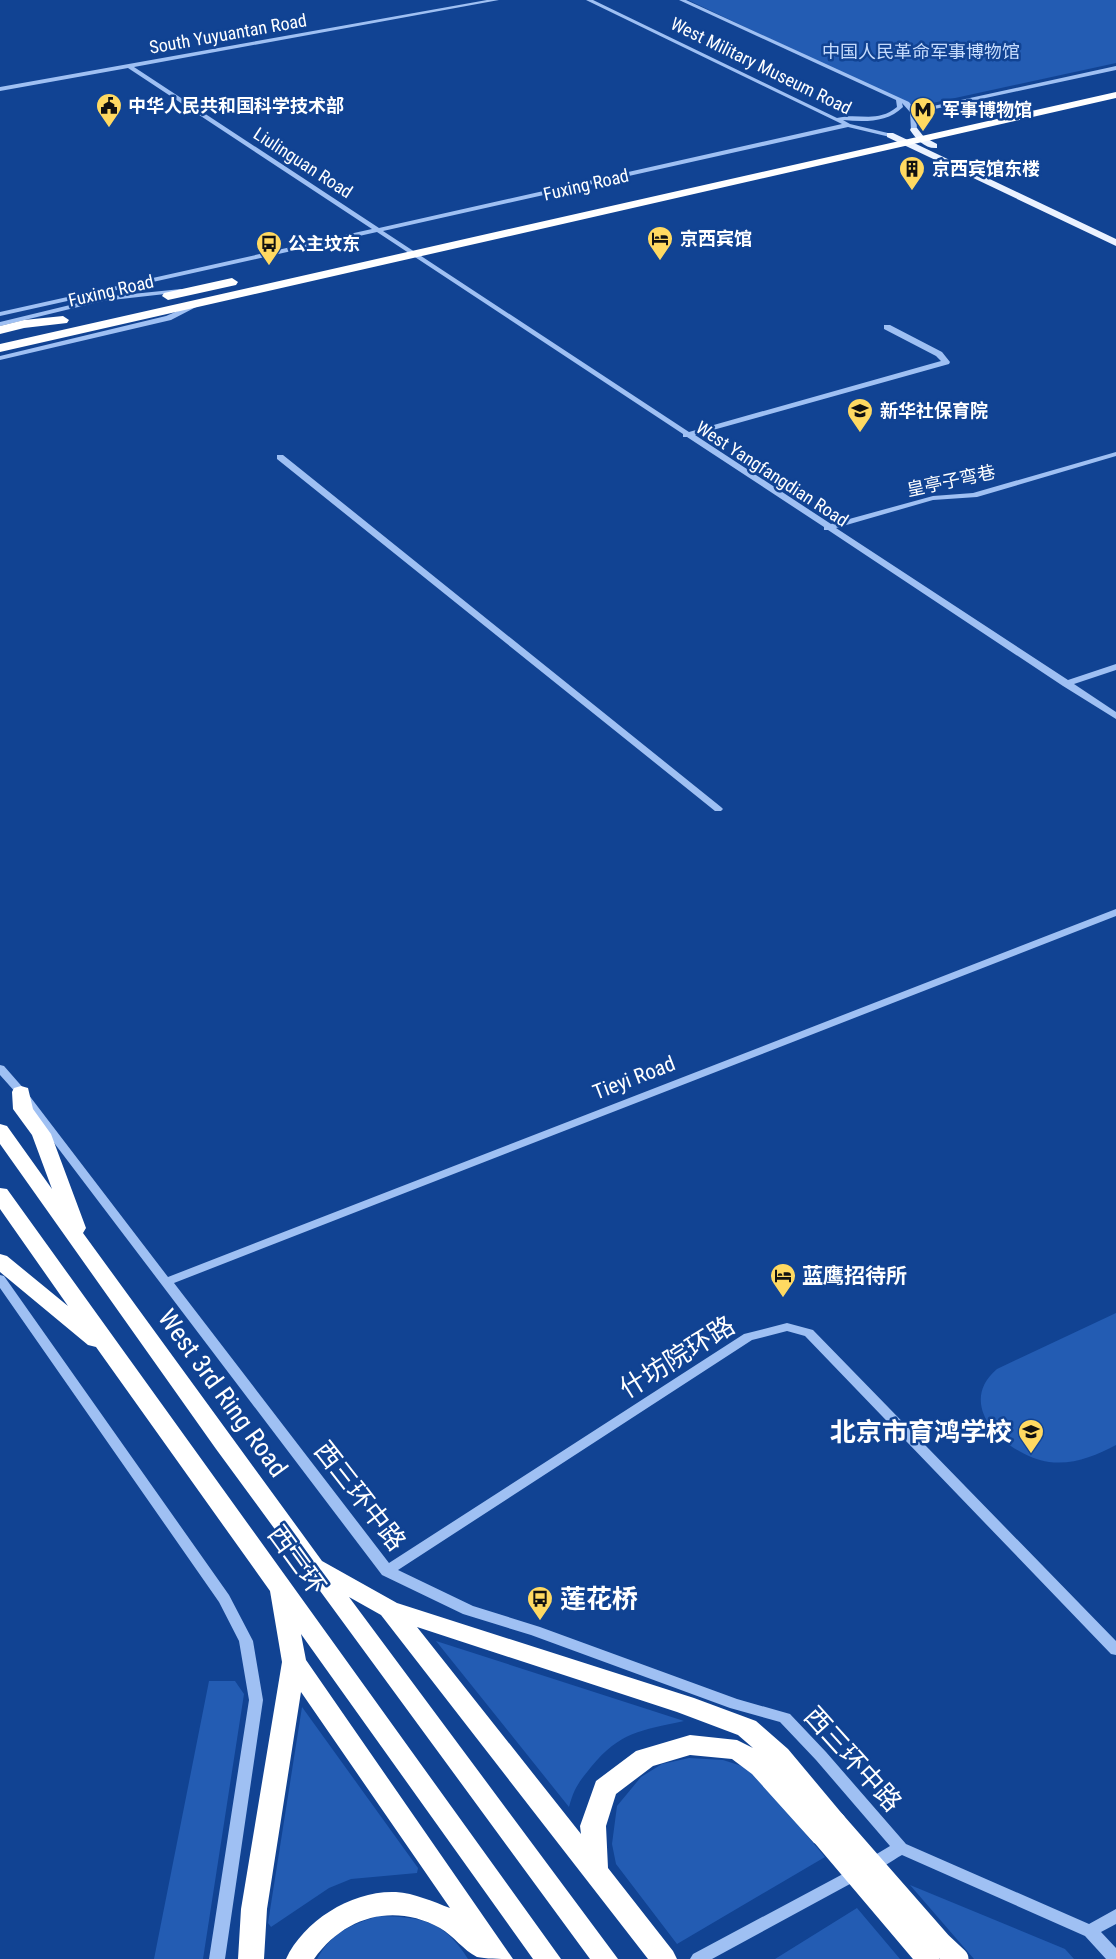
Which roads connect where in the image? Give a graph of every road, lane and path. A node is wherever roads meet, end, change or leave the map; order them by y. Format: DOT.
graph roads {
  1 [pos="496,0"];
  2 [pos="589,0"];
  3 [pos="682,0"];
  4 [pos="129,66"];
  5 [pos="1116,68"];
  6 [pos="1116,84"];
  7 [pos="0,89"];
  8 [pos="1116,95"];
  9 [pos="899,100"];
  10 [pos="913,112"];
  11 [pos="831,117"];
  12 [pos="848,125"];
  13 [pos="917,134"];
  14 [pos="890,135"];
  15 [pos="905,142"];
  16 [pos="374,229"];
  17 [pos="1116,232"];
  18 [pos="1116,243"];
  19 [pos="412,245"];
  20 [pos="333,260"];
  21 [pos="243,279"];
  22 [pos="196,290"];
  23 [pos="205,301"];
  24 [pos="0,314"];
  25 [pos="63,320"];
  26 [pos="0,324"];
  27 [pos="887,327"];
  28 [pos="0,330"];
  29 [pos="73,330"];
  30 [pos="0,335"];
  31 [pos="0,348"];
  32 [pos="0,352"];
  33 [pos="0,358"];
  34 [pos="686,435"];
  35 [pos="1116,454"];
  36 [pos="280,457"];
  37 [pos="827,528"];
  38 [pos="1116,667"];
  39 [pos="1066,684"];
  40 [pos="1116,716"];
  41 [pos="718,808"];
  42 [pos="1116,912"];
  43 [pos="0,1068"];
  44 [pos="21,1092"];
  45 [pos="0,1130"];
  46 [pos="0,1194"];
  47 [pos="87,1255"];
  48 [pos="0,1261"];
  49 [pos="0,1279"];
  50 [pos="166,1282"];
  51 [pos="113,1355"];
  52 [pos="313,1565"];
  53 [pos="387,1571"];
  54 [pos="280,1588"];
  55 [pos="388,1609"];
  56 [pos="1116,1650"];
  57 [pos="294,1662"];
  58 [pos="829,1829"];
  59 [pos="901,1848"];
  60 [pos="596,1874"];
  61 [pos="1116,1916"];
  62 [pos="1090,1931"];
  63 [pos="663,1958"];
  64 [pos="217,1959"];
  65 [pos="251,1959"];
  66 [pos="299,1959"];
  67 [pos="499,1959"];
  68 [pos="548,1959"];
  69 [pos="605,1959"];
  70 [pos="698,1959"];
  71 [pos="928,1959"];
  72 [pos="957,1959"];
  73 [pos="1116,1959"];
  1 -- 4 [label="street, South Yuyuantan Road"];
  2 -- 11 [label="street, West Military Museum Road"];
  3 -- 9 [label="street"];
  4 -- 7 [label="street, South Yuyuantan Road"];
  4 -- 16 [label="street, Liulinguan Road"];
  5 -- 10 [label="street"];
  6 -- 13 [label="highway, Fuxing Road"];
  8 -- 13 [label="highway, Fuxing Road"];
  9 -- 10 [label="street"];
  9 -- 11 [label="street"];
  10 -- 13 [label="street"];
  11 -- 12 [label="street, West Military Museum Road"];
  12 -- 14 [label="street, West Military Museum Road"];
  12 -- 16 [label="street, Fuxing Road"];
  13 -- 14 [label="highway, Fuxing Road"];
  13 -- 15 [label="highway, Fuxing Road"];
  13 -- 17 [label="main road"];
  14 -- 15 [label="main road"];
  14 -- 19 [label="highway, Fuxing Road"];
  15 -- 18 [label="main road"];
  15 -- 19 [label="highway, Fuxing Road"];
  16 -- 19 [label="street, Liulinguan Road"];
  16 -- 24 [label="street, Fuxing Road"];
  19 -- 20 [label="highway, Fuxing Road"];
  19 -- 23 [label="highway, Fuxing Road"];
  19 -- 34 [label="street, West Yangfangdian Road"];
  21 -- 22 [label="highway, Fuxing Road"];
  22 -- 25 [label="highway, Fuxing Road"];
  22 -- 26 [label="street"];
  23 -- 29 [label="highway, Fuxing Road"];
  23 -- 33 [label="street"];
  25 -- 28 [label="highway"];
  25 -- 30 [label="highway"];
  27 -- 34 [label="street"];
  29 -- 31 [label="highway"];
  29 -- 32 [label="highway"];
  34 -- 37 [label="street, West Yangfangdian Road"];
  35 -- 37 [label="street, 皇亭子弯巷"];
  36 -- 41 [label="street"];
  37 -- 39 [label="street, West Yangfangdian Road"];
  38 -- 39 [label="street"];
  39 -- 40 [label="street, West Yangfangdian Road"];
  42 -- 50 [label="street, Tieyi Road"];
  43 -- 44 [label="street, 西三环中路"];
  44 -- 47 [label="highway"];
  44 -- 50 [label="street, 西三环中路"];
  45 -- 47 [label="highway"];
  46 -- 51 [label="highway, 西三环"];
  47 -- 52 [label="highway, West 3rd Ring Road"];
  48 -- 51 [label="highway"];
  49 -- 64 [label="street"];
  50 -- 53 [label="street, 西三环中路"];
  51 -- 54 [label="highway, 西三环"];
  52 -- 55 [label="highway"];
  52 -- 69 [label="highway, 西三环"];
  53 -- 56 [label="street, 什坊院环路"];
  53 -- 59 [label="street, 西三环中路"];
  54 -- 57 [label="highway"];
  54 -- 68 [label="highway, 西三环"];
  55 -- 58 [label="highway"];
  55 -- 60 [label="highway"];
  57 -- 65 [label="highway"];
  57 -- 67 [label="highway"];
  58 -- 60 [label="highway"];
  58 -- 71 [label="highway, bridge"];
  58 -- 72 [label="highway, bridge"];
  59 -- 62 [label="street, 西三环中路"];
  59 -- 70 [label="street"];
  60 -- 63 [label="highway"];
  61 -- 62 [label="street"];
  62 -- 73 [label="street, 西三环中路"];
  66 -- 67 [label="highway"];
}
